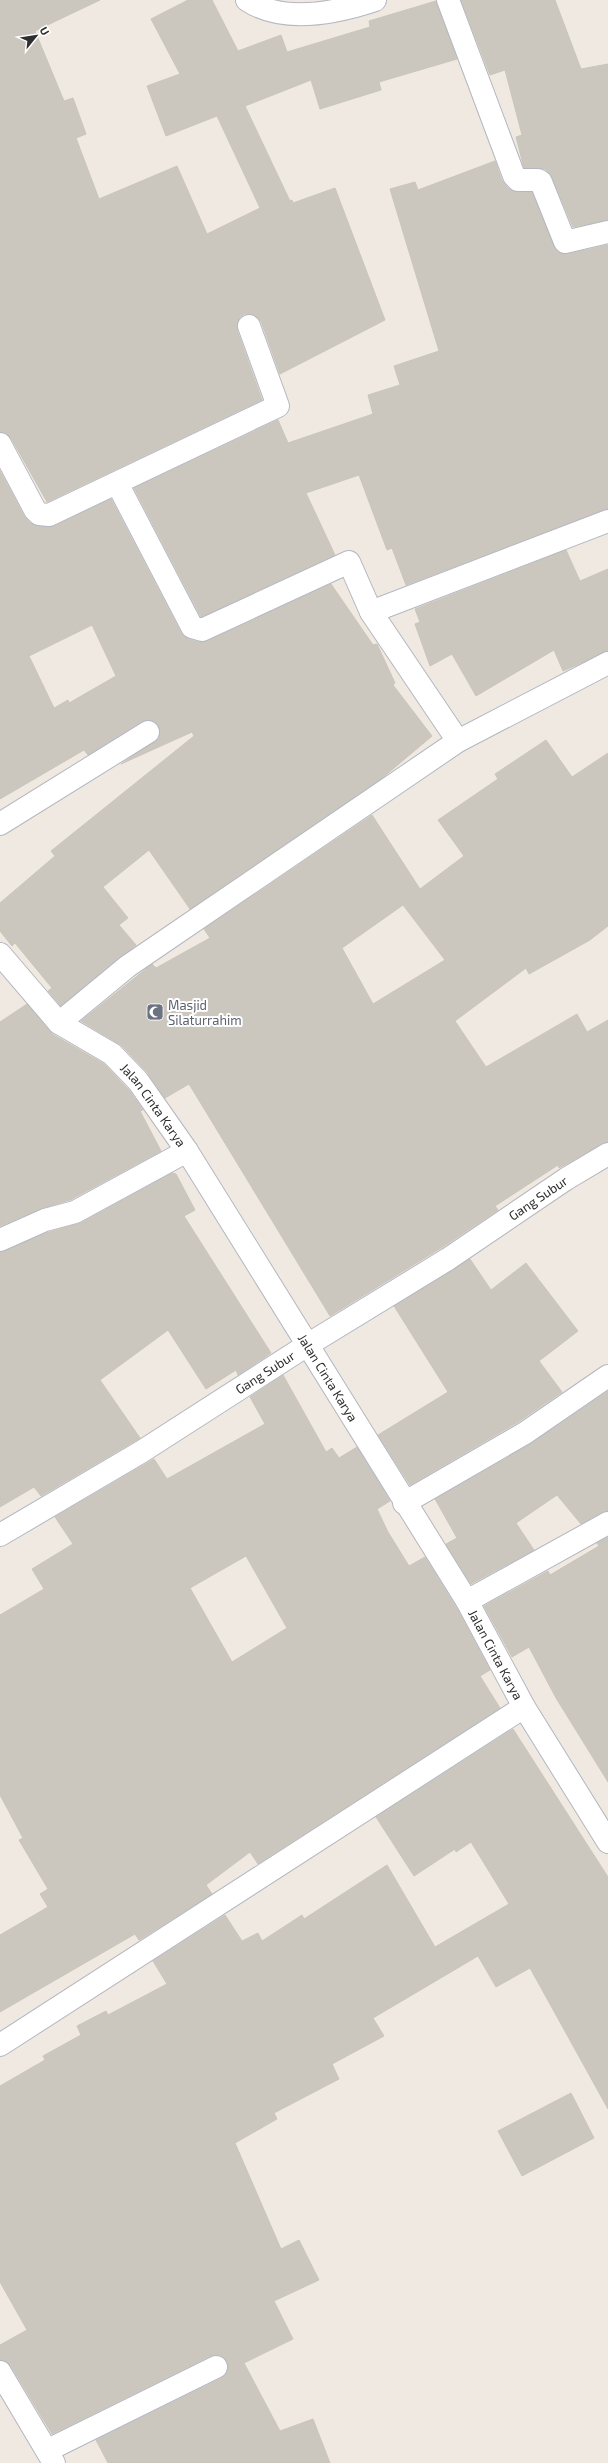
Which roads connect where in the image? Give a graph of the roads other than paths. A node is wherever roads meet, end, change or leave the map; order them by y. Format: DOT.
graph roads {
  1 [pos="247,0"];
  2 [pos="375,0"];
  3 [pos="448,0"];
  4 [pos="608,232"];
  5 [pos="249,326"];
  6 [pos="0,444"];
  7 [pos="117,483"];
  8 [pos="608,521"];
  9 [pos="371,612"];
  10 [pos="608,663"];
  11 [pos="148,732"];
  12 [pos="458,741"];
  13 [pos="0,824"];
  14 [pos="0,954"];
  15 [pos="59,1022"];
  16 [pos="187,1151"];
  17 [pos="608,1154"];
  18 [pos="0,1240"];
  19 [pos="309,1344"];
  20 [pos="608,1376"];
  21 [pos="404,1503"];
  22 [pos="608,1523"];
  23 [pos="0,1535"];
  24 [pos="467,1601"];
  25 [pos="524,1707"];
  26 [pos="608,1842"];
  27 [pos="0,2045"];
  28 [pos="216,2367"];
  29 [pos="0,2372"];
  30 [pos="51,2457"];
  1 -- 2 [label="street"];
  3 -- 4 [label="street"];
  5 -- 7 [label="street"];
  6 -- 7 [label="street"];
  7 -- 9 [label="street"];
  8 -- 9 [label="street"];
  9 -- 12 [label="street"];
  10 -- 12 [label="street"];
  11 -- 13 [label="street"];
  12 -- 15 [label="street"];
  14 -- 15 [label="street, Jalan Cinta Karya"];
  15 -- 16 [label="street, Jalan Cinta Karya"];
  16 -- 18 [label="street"];
  16 -- 19 [label="street, Jalan Cinta Karya"];
  17 -- 19 [label="street, Gang Subur"];
  19 -- 21 [label="street, Jalan Cinta Karya"];
  19 -- 23 [label="street, Gang Subur"];
  20 -- 21 [label="street"];
  21 -- 24 [label="street, Jalan Cinta Karya"];
  22 -- 24 [label="street"];
  24 -- 25 [label="street, Jalan Cinta Karya"];
  25 -- 26 [label="street, Jalan Cinta Karya"];
  25 -- 27 [label="street"];
  28 -- 30 [label="street"];
  29 -- 30 [label="street"];
}
